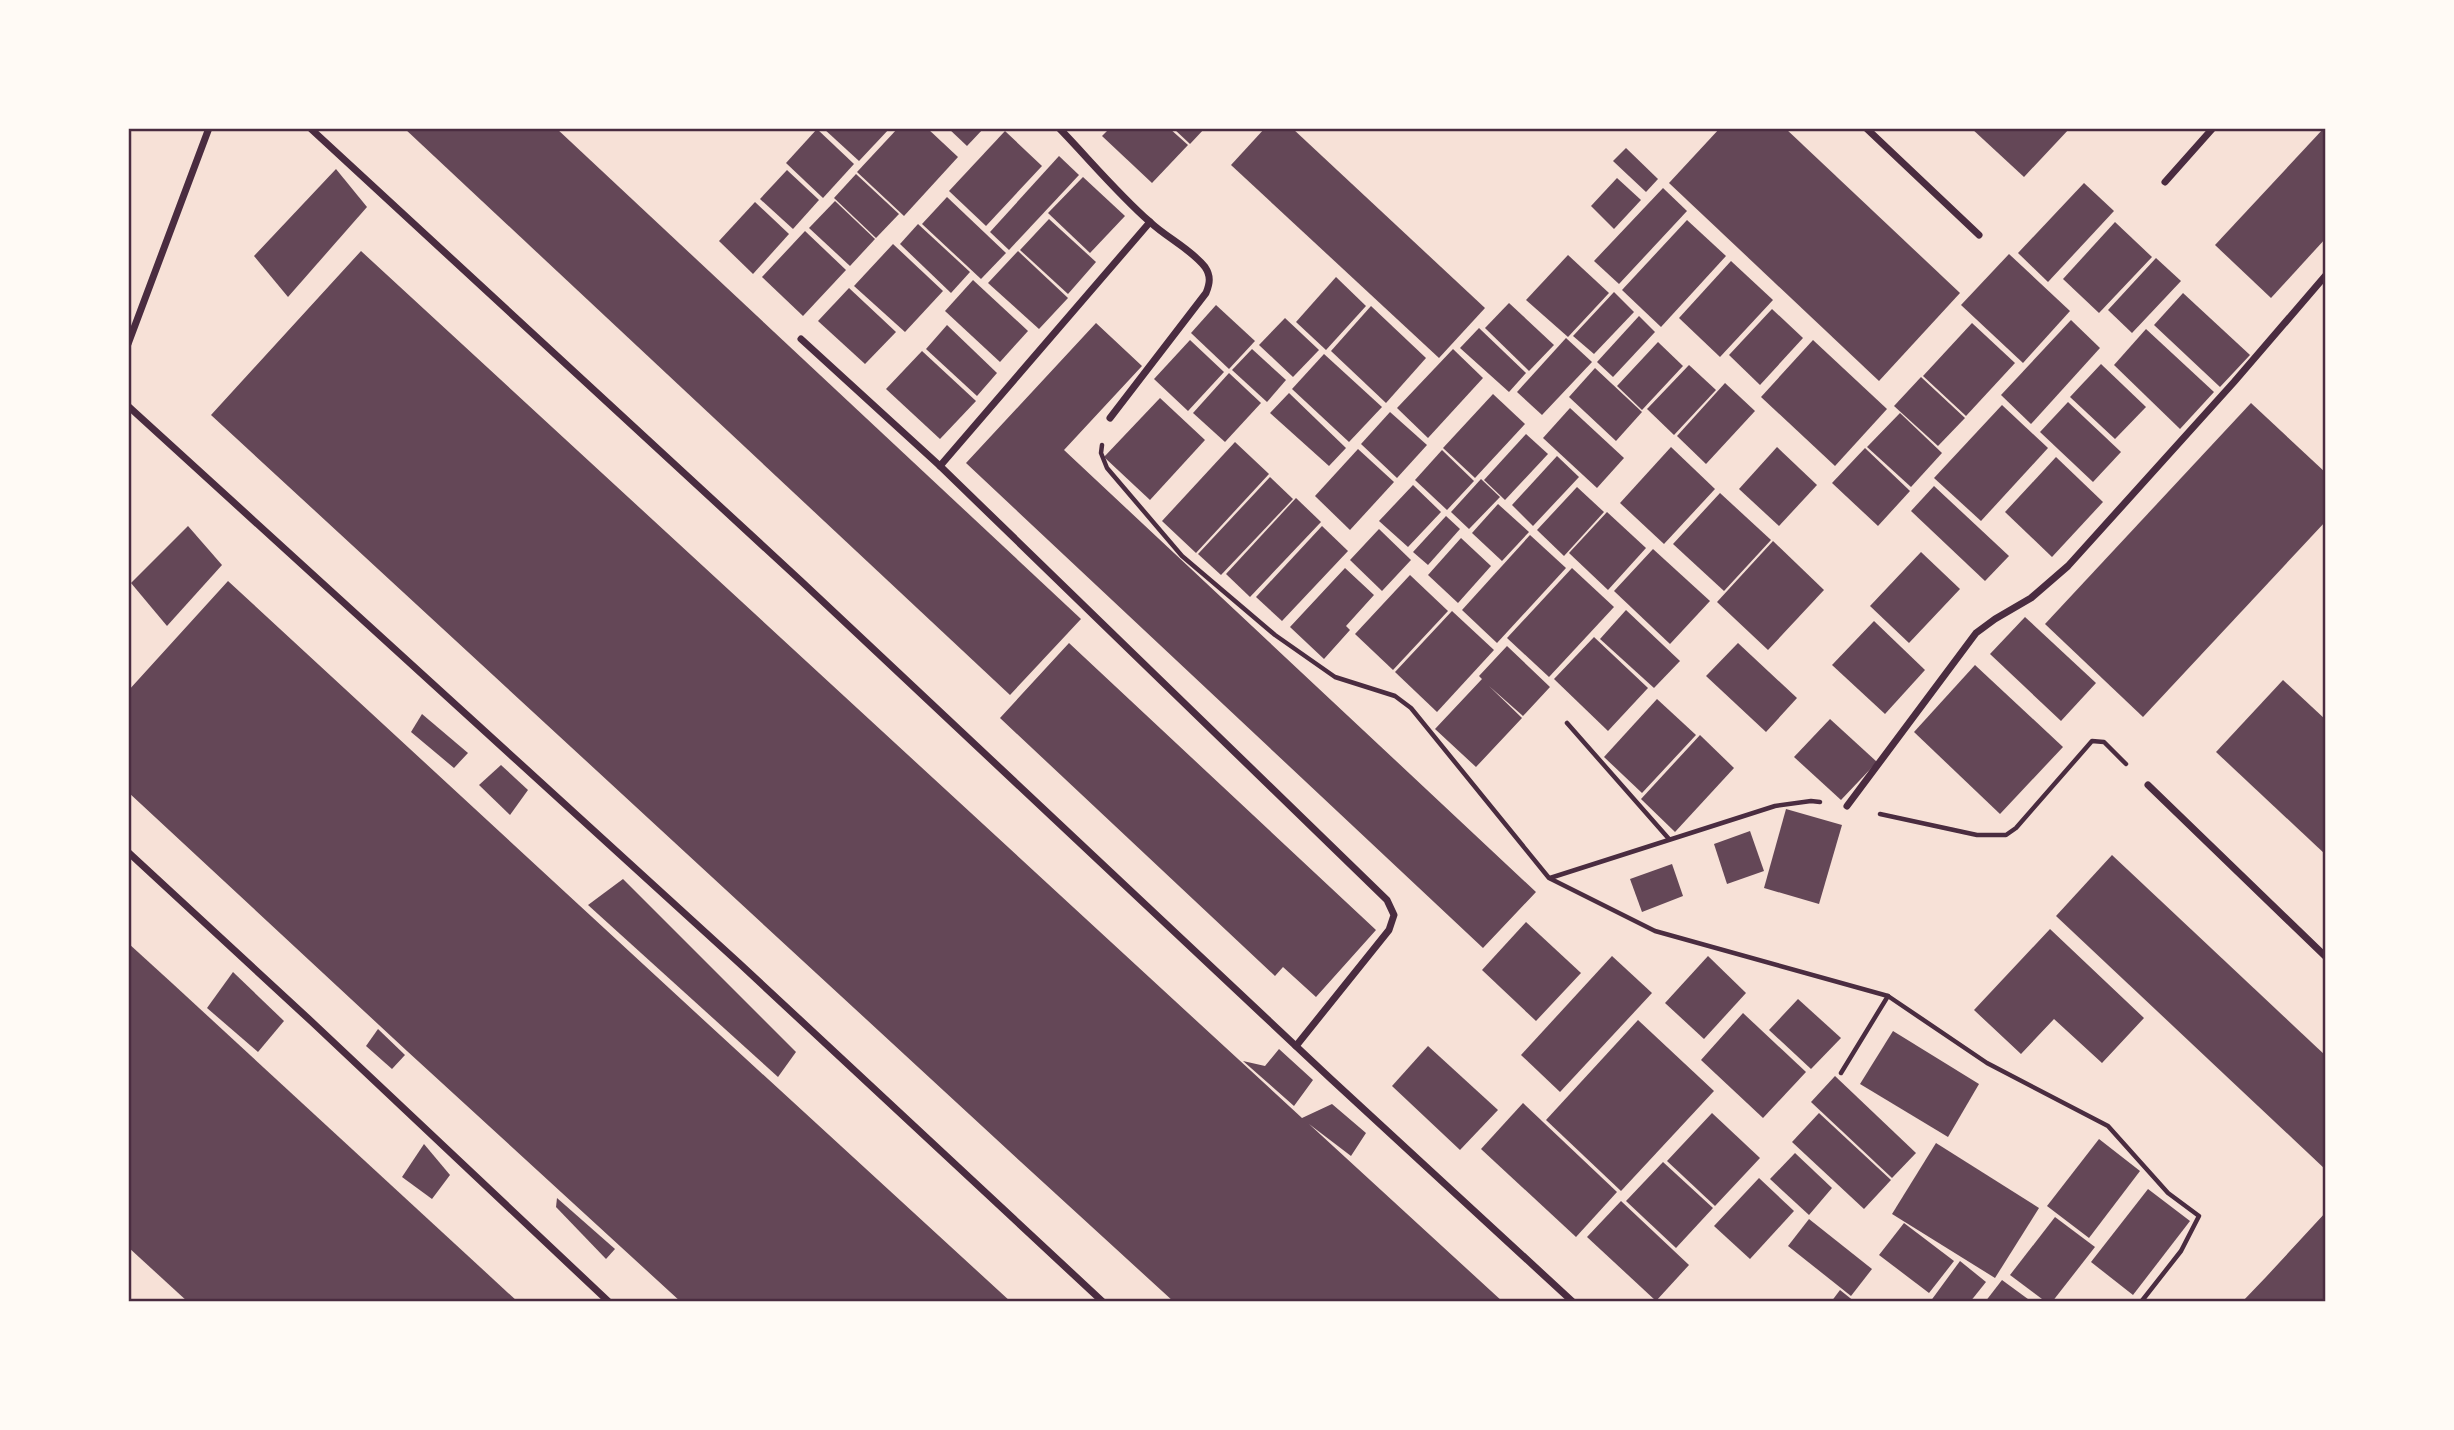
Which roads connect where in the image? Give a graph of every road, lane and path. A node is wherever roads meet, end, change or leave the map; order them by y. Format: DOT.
graph roads {
  1 [pos="209,128"];
  2 [pos="310,128"];
  3 [pos="1059,128"];
  4 [pos="1866,128"];
  5 [pos="2213,128"];
  6 [pos="2165,182"];
  7 [pos="1150,222"];
  8 [pos="1979,235"];
  9 [pos="2326,275"];
  10 [pos="801,339"];
  11 [pos="128,344"];
  12 [pos="128,406"];
  13 [pos="1110,418"];
  14 [pos="940,466"];
  15 [pos="1567,723"];
  16 [pos="2148,785"];
  17 [pos="1847,806"];
  18 [pos="1669,839"];
  19 [pos="128,852"];
  20 [pos="1549,878"];
  21 [pos="2326,957"];
  22 [pos="1888,996"];
  23 [pos="1296,1046"];
  24 [pos="1841,1073"];
  25 [pos="609,1302"];
  26 [pos="1103,1302"];
  27 [pos="1573,1302"];
  28 [pos="2141,1302"];
  1 -- 11 [label="street"];
  2 -- 23 [label="street"];
  3 -- 7 [label="street"];
  4 -- 8 [label="street"];
  5 -- 6 [label="street"];
  7 -- 13 [label="street"];
  7 -- 14 [label="street"];
  9 -- 17 [label="street"];
  10 -- 14 [label="street"];
  12 -- 26 [label="street"];
  13 -- 20 [label="path"];
  14 -- 23 [label="street"];
  15 -- 18 [label="path"];
  16 -- 17 [label="path"];
  16 -- 21 [label="street"];
  17 -- 18 [label="path"];
  18 -- 20 [label="path"];
  19 -- 25 [label="street"];
  20 -- 22 [label="path"];
  22 -- 24 [label="path"];
  22 -- 28 [label="path"];
  23 -- 27 [label="street"];
}
